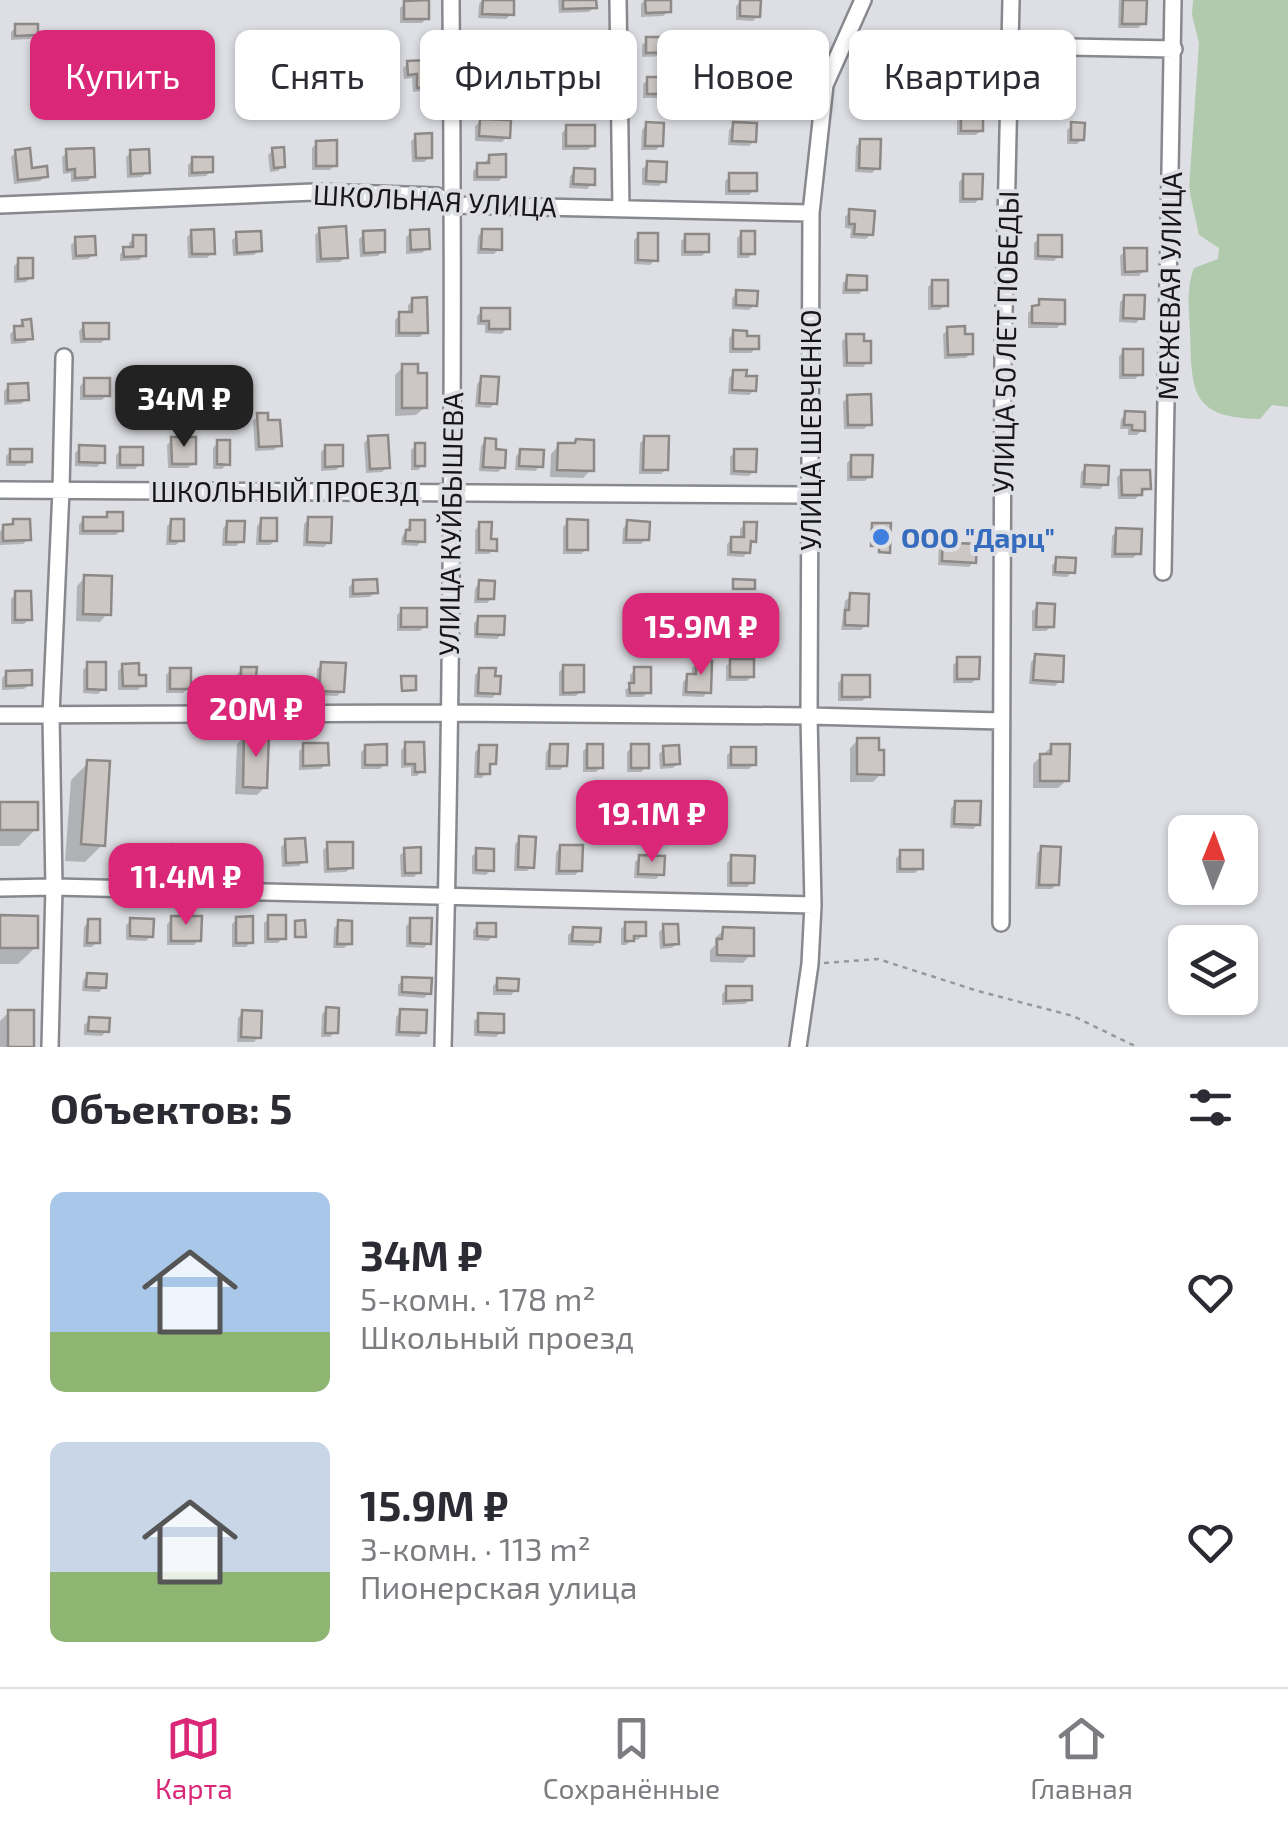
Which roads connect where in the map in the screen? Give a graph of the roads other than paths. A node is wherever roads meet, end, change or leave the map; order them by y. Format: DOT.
graph roads {
  1 [pos="452,0"];
  2 [pos="618,0"];
  3 [pos="863,0"];
  4 [pos="1011,0"];
  5 [pos="1174,0"];
  6 [pos="1010,30"];
  7 [pos="1076,47"];
  8 [pos="1174,48"];
  9 [pos="1008,120"];
  10 [pos="0,205"];
  11 [pos="453,205"];
  12 [pos="621,209"];
  13 [pos="811,213"];
  14 [pos="64,357"];
  15 [pos="0,490"];
  16 [pos="61,490"];
  17 [pos="450,492"];
  18 [pos="810,495"];
  19 [pos="1164,572"];
  20 [pos="448,713"];
  21 [pos="0,714"];
  22 [pos="51,715"];
  23 [pos="809,716"];
  24 [pos="1001,721"];
  25 [pos="0,888"];
  26 [pos="54,888"];
  27 [pos="447,896"];
  28 [pos="813,905"];
  29 [pos="1001,923"];
  30 [pos="50,1047"];
  31 [pos="443,1047"];
  32 [pos="798,1047"];
  1 -- 11 [label="street, УЛИЦА КУЙБЫШЕВА"];
  2 -- 12 [label="street"];
  3 -- 13 [label="street, УЛИЦА ШЕВЧЕНКО"];
  4 -- 6 [label="street, УЛИЦА 50 ЛЕТ ПОБЕДЫ"];
  5 -- 8 [label="street, МЕЖЕВАЯ УЛИЦА"];
  7 -- 8 [label="street"];
  8 -- 19 [label="street, МЕЖЕВАЯ УЛИЦА"];
  9 -- 24 [label="street, УЛИЦА 50 ЛЕТ ПОБЕДЫ"];
  10 -- 11 [label="street, ШКОЛЬНАЯ УЛИЦА"];
  11 -- 12 [label="street, ШКОЛЬНАЯ УЛИЦА"];
  11 -- 17 [label="street, УЛИЦА КУЙБЫШЕВА"];
  12 -- 13 [label="street, ШКОЛЬНАЯ УЛИЦА"];
  13 -- 18 [label="street, УЛИЦА ШЕВЧЕНКО"];
  14 -- 16 [label="street"];
  15 -- 16 [label="street, ШКОЛЬНЫЙ ПРОЕЗД"];
  16 -- 17 [label="street, ШКОЛЬНЫЙ ПРОЕЗД"];
  16 -- 22 [label="street"];
  17 -- 18 [label="street, ШКОЛЬНЫЙ ПРОЕЗД"];
  17 -- 20 [label="street, УЛИЦА КУЙБЫШЕВА"];
  18 -- 23 [label="street, УЛИЦА ШЕВЧЕНКО"];
  20 -- 22 [label="street"];
  20 -- 23 [label="street"];
  20 -- 27 [label="street, УЛИЦА КУЙБЫШЕВА"];
  21 -- 22 [label="street"];
  22 -- 26 [label="street"];
  23 -- 24 [label="street"];
  23 -- 28 [label="street, УЛИЦА ШЕВЧЕНКО"];
  24 -- 29 [label="street, УЛИЦА 50 ЛЕТ ПОБЕДЫ"];
  25 -- 26 [label="street"];
  26 -- 27 [label="street"];
  26 -- 30 [label="street"];
  27 -- 28 [label="street"];
  27 -- 31 [label="street, УЛИЦА КУЙБЫШЕВА"];
  28 -- 32 [label="street, УЛИЦА ШЕВЧЕНКО"];
}
